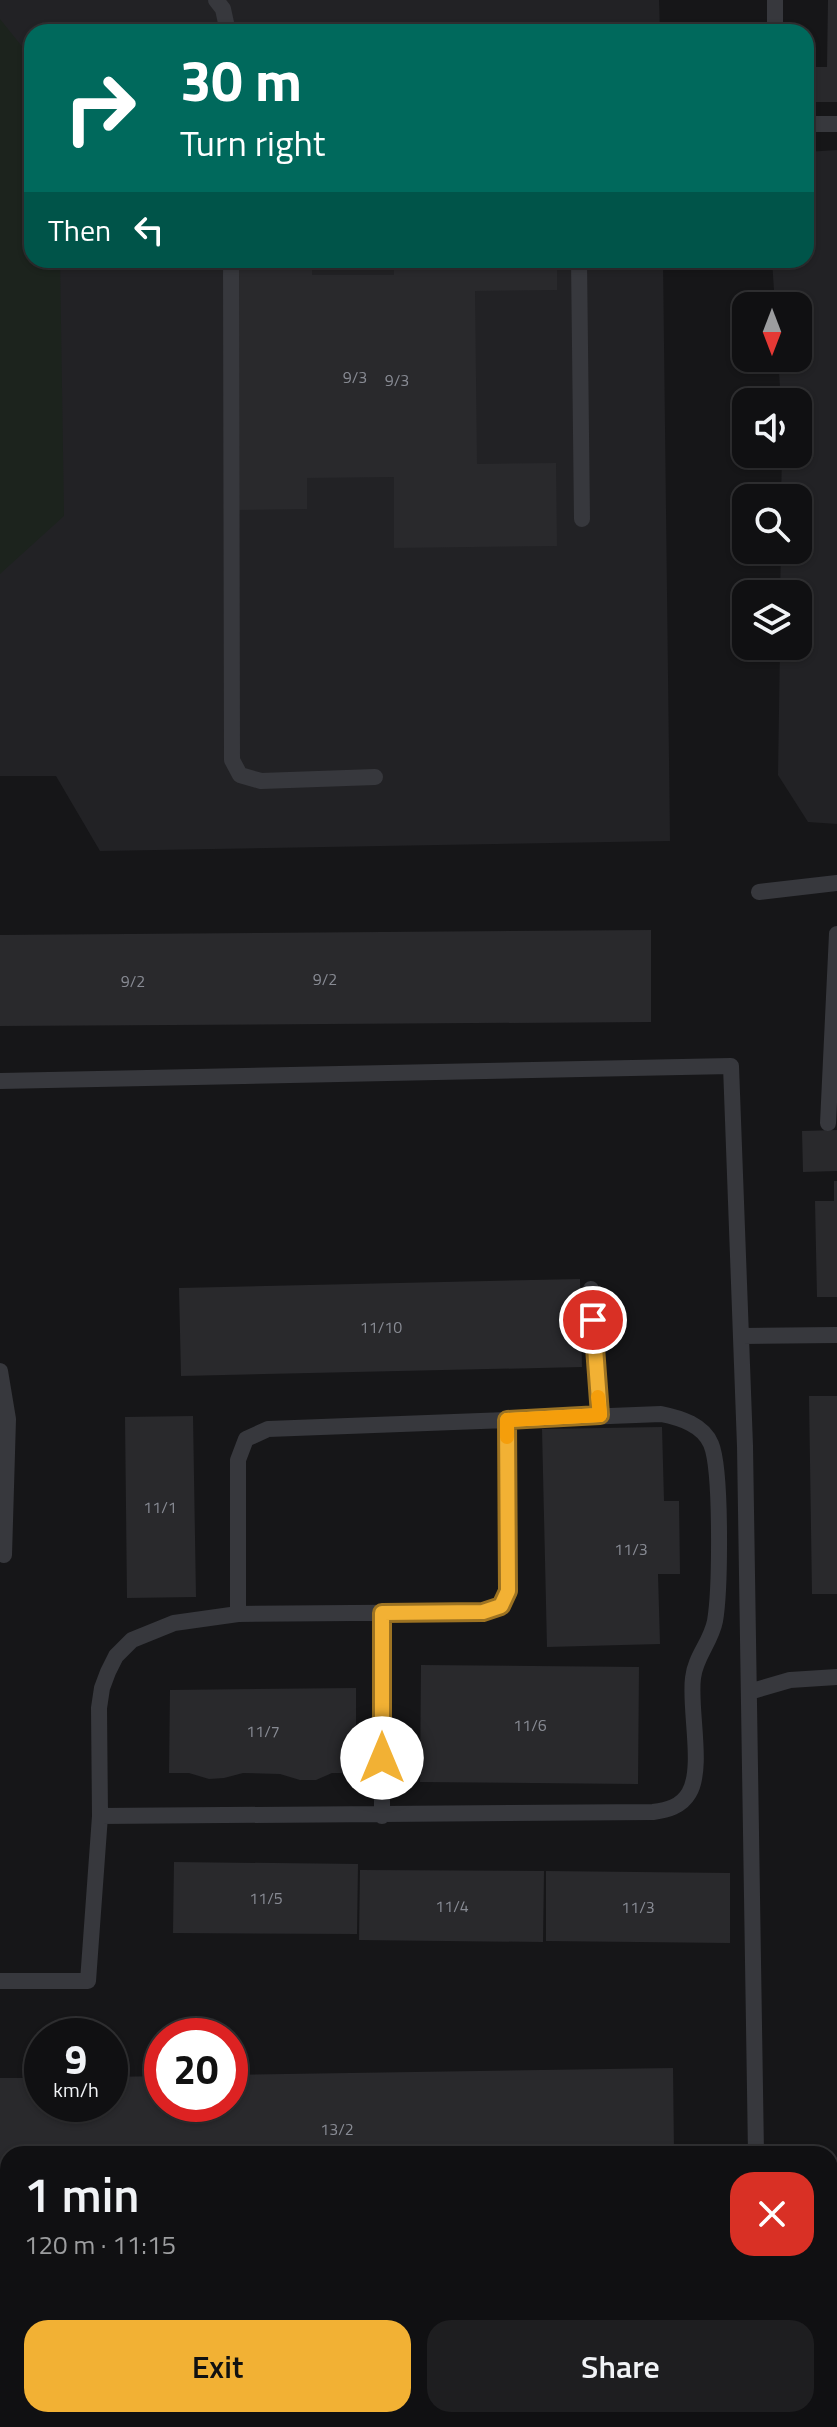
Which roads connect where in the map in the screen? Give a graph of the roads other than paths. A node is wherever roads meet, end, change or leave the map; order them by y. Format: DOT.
graph roads {
  1 [pos="216,0"];
  2 [pos="775,0"];
  3 [pos="226,24"];
  4 [pos="775,24"];
  5 [pos="814,124"];
  6 [pos="837,124"];
  7 [pos="231,268"];
  8 [pos="579,268"];
  9 [pos="582,519"];
  10 [pos="375,777"];
  11 [pos="837,883"];
  12 [pos="759,892"];
  13 [pos="837,934"];
  14 [pos="0,1081"];
  15 [pos="828,1123"];
  16 [pos="591,1289"];
  17 [pos="837,1335"];
  18 [pos="742,1336"];
  19 [pos="0,1371"];
  20 [pos="600,1415"];
  21 [pos="507,1420"];
  22 [pos="4,1555"];
  23 [pos="382,1613"];
  24 [pos="238,1614"];
  25 [pos="837,1677"];
  26 [pos="749,1692"];
  27 [pos="100,1816"];
  28 [pos="382,1816"];
  29 [pos="0,1981"];
  30 [pos="756,2146"];
  1 -- 3 [label="lane"];
  2 -- 4 [label="lane"];
  5 -- 6 [label="lane"];
  7 -- 10 [label="lane"];
  8 -- 9 [label="lane"];
  11 -- 12 [label="lane"];
  13 -- 15 [label="lane"];
  14 -- 18 [label="lane"];
  16 -- 20 [label="lane"];
  17 -- 18 [label="lane"];
  18 -- 26 [label="lane"];
  19 -- 22 [label="lane"];
  20 -- 21 [label="lane"];
  20 -- 28 [label="lane"];
  21 -- 23 [label="lane"];
  21 -- 24 [label="lane"];
  23 -- 24 [label="lane"];
  23 -- 28 [label="lane"];
  24 -- 27 [label="lane"];
  25 -- 26 [label="lane"];
  26 -- 30 [label="lane"];
  27 -- 28 [label="lane"];
  27 -- 29 [label="lane"];
}
